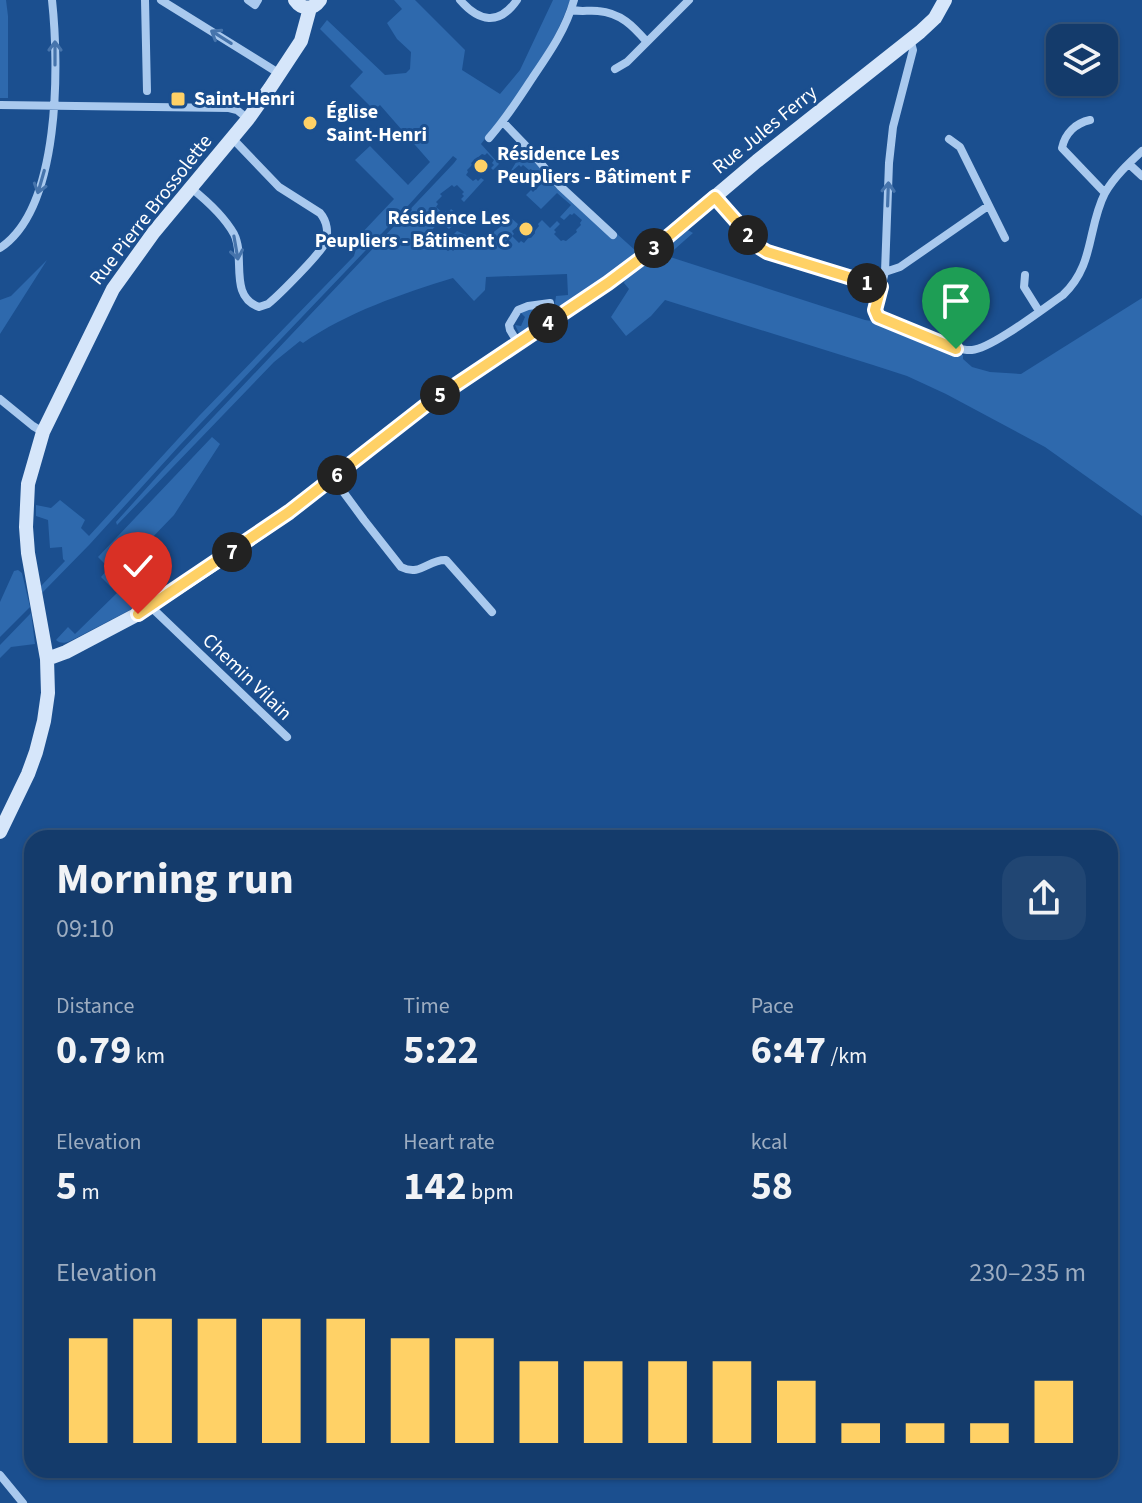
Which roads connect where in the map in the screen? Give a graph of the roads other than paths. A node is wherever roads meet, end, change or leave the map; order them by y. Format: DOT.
graph roads {
  1 [pos="52,0"];
  2 [pos="145,0"];
  3 [pos="161,0"];
  4 [pos="460,0"];
  5 [pos="517,0"];
  6 [pos="574,0"];
  7 [pos="689,0"];
  8 [pos="945,0"];
  9 [pos="306,3"];
  10 [pos="572,10"];
  11 [pos="910,39"];
  12 [pos="647,42"];
  13 [pos="615,69"];
  14 [pos="280,74"];
  15 [pos="147,91"];
  16 [pos="0,105"];
  17 [pos="53,106"];
  18 [pos="248,119"];
  19 [pos="1090,120"];
  20 [pos="503,122"];
  21 [pos="232,138"];
  22 [pos="489,138"];
  23 [pos="949,139"];
  24 [pos="1142,151"];
  25 [pos="1129,164"];
  26 [pos="1142,176"];
  27 [pos="191,188"];
  28 [pos="1105,193"];
  29 [pos="715,197"];
  30 [pos="988,206"];
  31 [pos="613,235"];
  32 [pos="1005,238"];
  33 [pos="0,248"];
  34 [pos="885,272"];
  35 [pos="1025,275"];
  36 [pos="881,287"];
  37 [pos="550,303"];
  38 [pos="1039,311"];
  39 [pos="518,343"];
  40 [pos="0,399"];
  41 [pos="43,432"];
  42 [pos="333,478"];
  43 [pos="151,607"];
  44 [pos="492,612"];
  45 [pos="47,659"];
  46 [pos="287,737"];
  47 [pos="0,832"];
  48 [pos="0,1475"];
  49 [pos="23,1503"];
  17 -- 1 [label="street, one-way"];
  2 -- 15 [label="street"];
  14 -- 3 [label="street, one-way"];
  4 -- 5 [label="street"];
  6 -- 10 [label="street"];
  7 -- 12 [label="street"];
  8 -- 11 [label="street, Rue Jules Ferry"];
  9 -- 14 [label="street, Rue Pierre Brossolette"];
  10 -- 12 [label="street"];
  10 -- 20 [label="street"];
  11 -- 29 [label="street, Rue Jules Ferry"];
  34 -- 11 [label="street, one-way"];
  12 -- 13 [label="street"];
  14 -- 18 [label="street, Rue Pierre Brossolette"];
  16 -- 17 [label="street"];
  17 -- 18 [label="street"];
  17 -- 33 [label="street, one-way"];
  18 -- 21 [label="street, Rue Pierre Brossolette"];
  19 -- 28 [label="street"];
  20 -- 22 [label="street"];
  20 -- 31 [label="street"];
  21 -- 27 [label="street, Rue Pierre Brossolette"];
  27 -- 21 [label="street, one-way"];
  23 -- 30 [label="street"];
  24 -- 25 [label="street"];
  25 -- 26 [label="street"];
  25 -- 28 [label="street"];
  27 -- 41 [label="street, Rue Pierre Brossolette"];
  28 -- 38 [label="street"];
  29 -- 36 [label="street"];
  29 -- 39 [label="street, Rue Jules Ferry"];
  30 -- 32 [label="street"];
  30 -- 34 [label="street"];
  34 -- 36 [label="street"];
  35 -- 38 [label="street"];
  36 -- 38 [label="street"];
  37 -- 39 [label="street"];
  39 -- 42 [label="street, Rue Jules Ferry"];
  40 -- 41 [label="street"];
  41 -- 45 [label="street, Rue Pierre Brossolette"];
  42 -- 43 [label="street, Rue Jules Ferry"];
  42 -- 44 [label="street"];
  43 -- 45 [label="street, Rue Jules Ferry"];
  43 -- 46 [label="street, Chemin Vilain"];
  45 -- 47 [label="street, Rue Pierre Brossolette"];
  48 -- 49 [label="street"];
}
